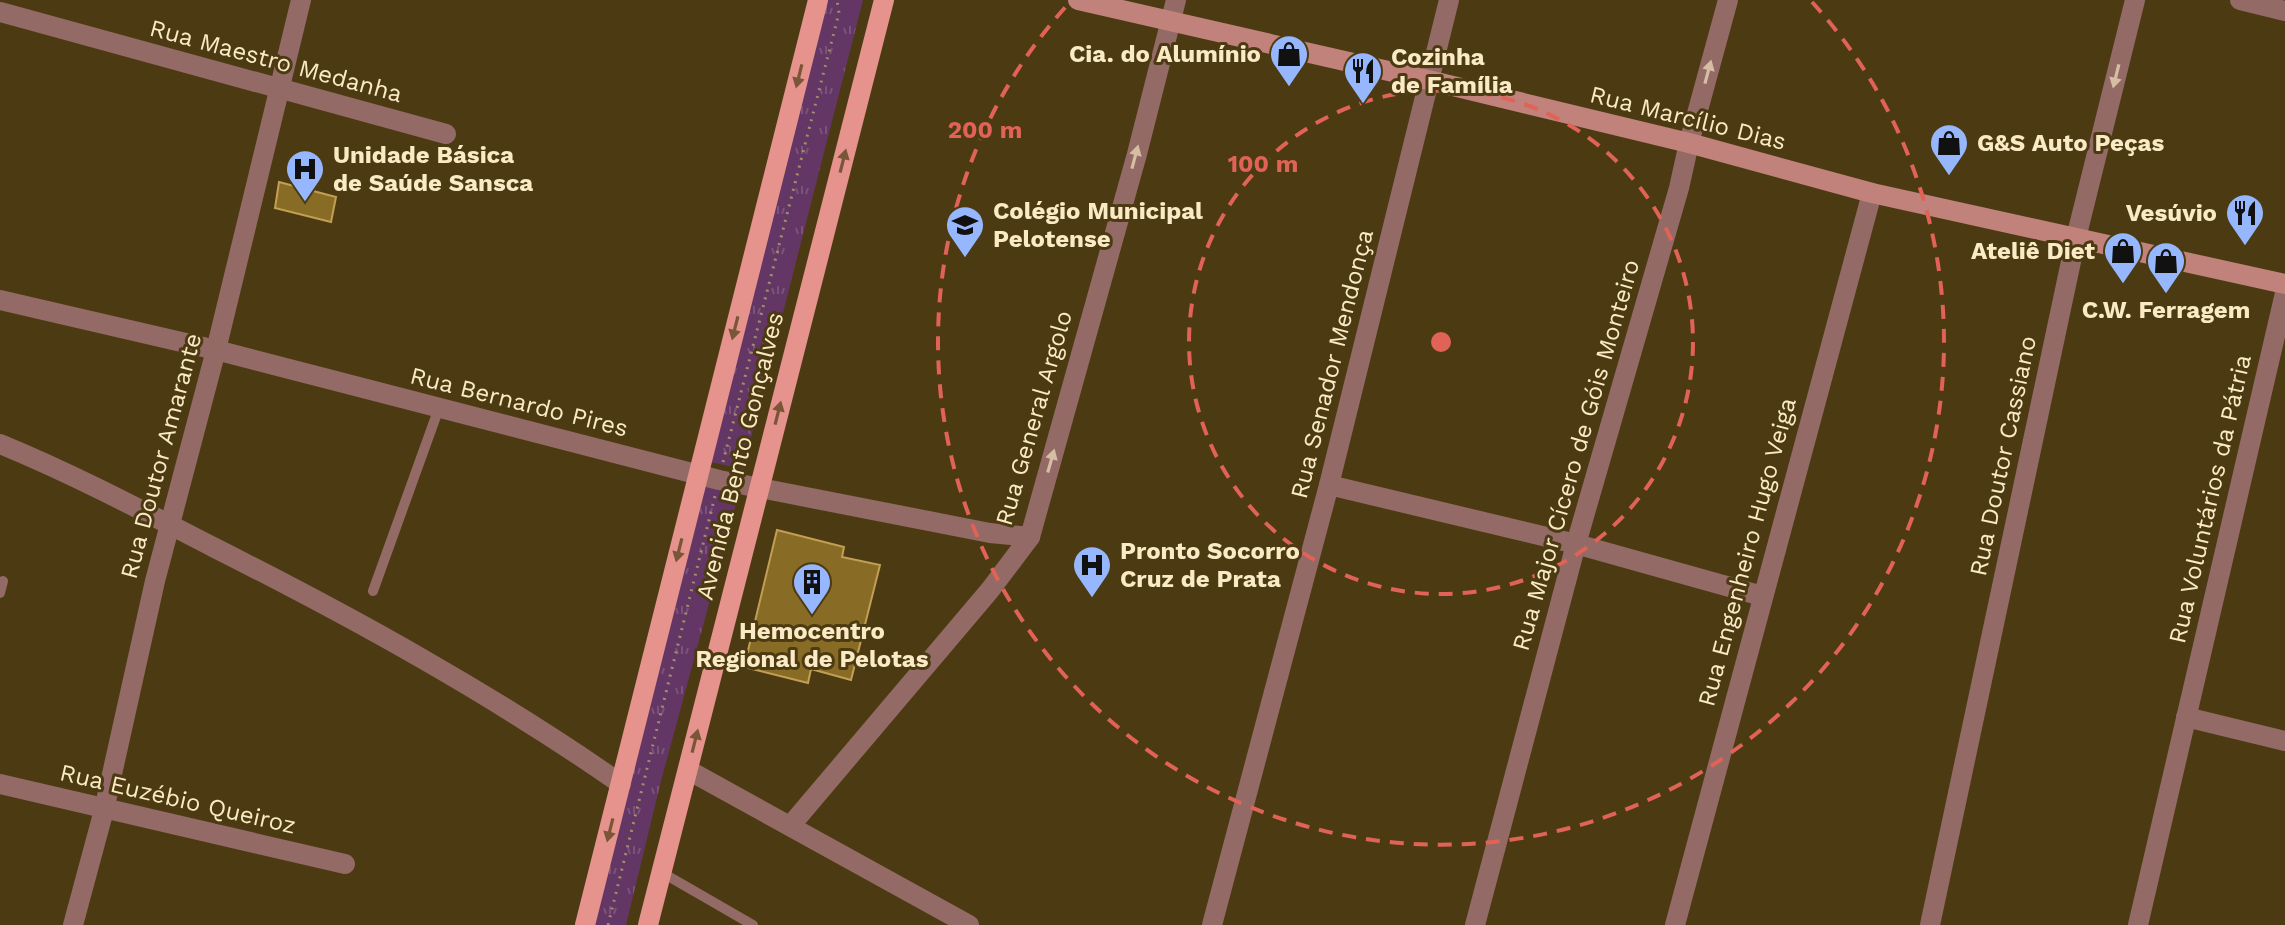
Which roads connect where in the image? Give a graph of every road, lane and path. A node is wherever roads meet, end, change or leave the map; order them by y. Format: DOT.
graph roads {
  1 [pos="301,0"];
  2 [pos="818,0"];
  3 [pos="884,0"];
  4 [pos="1078,0"];
  5 [pos="1176,0"];
  6 [pos="1449,0"];
  7 [pos="1728,0"];
  8 [pos="2135,0"];
  9 [pos="2240,0"];
  10 [pos="2285,11"];
  11 [pos="0,12"];
  12 [pos="1170,21"];
  13 [pos="1428,80"];
  14 [pos="279,89"];
  15 [pos="446,134"];
  16 [pos="1689,143"];
  17 [pos="1872,193"];
  18 [pos="2076,238"];
  19 [pos="2285,284"];
  20 [pos="2285,293"];
  21 [pos="0,300"];
  22 [pos="216,350"];
  23 [pos="439,408"];
  24 [pos="0,444"];
  25 [pos="698,475"];
  26 [pos="1329,485"];
  27 [pos="759,488"];
  28 [pos="169,525"];
  29 [pos="1030,537"];
  30 [pos="1576,544"];
  31 [pos="3,581"];
  32 [pos="373,591"];
  33 [pos="0,593"];
  34 [pos="1762,596"];
  35 [pos="2186,717"];
  36 [pos="2285,741"];
  37 [pos="688,770"];
  38 [pos="0,784"];
  39 [pos="621,784"];
  40 [pos="104,810"];
  41 [pos="791,825"];
  42 [pos="345,864"];
  43 [pos="661,872"];
  44 [pos="73,925"];
  45 [pos="585,925"];
  46 [pos="648,925"];
  47 [pos="753,925"];
  48 [pos="969,925"];
  49 [pos="1212,925"];
  50 [pos="1475,925"];
  51 [pos="1675,925"];
  52 [pos="1930,925"];
  53 [pos="2138,925"];
  1 -- 14 [label="street, Rua Doutor Amarante"];
  2 -- 25 [label="main road, Avenida Bento Gonçalves, one-way"];
  27 -- 3 [label="main road, Avenida Bento Gonçalves, one-way"];
  4 -- 12 [label="main road, Rua Marcílio Dias"];
  5 -- 12 [label="street, Rua General Argolo"];
  6 -- 13 [label="street, Rua Senador Mendonça"];
  16 -- 7 [label="street, Rua Major Cícero de Góis Monteiro, one-way"];
  8 -- 18 [label="street, Rua Doutor Cassiano, one-way"];
  9 -- 10 [label="street"];
  11 -- 14 [label="street, Rua Maestro Medanha"];
  12 -- 13 [label="main road, Rua Marcílio Dias"];
  29 -- 12 [label="street, Rua General Argolo, one-way"];
  13 -- 16 [label="main road, Rua Marcílio Dias"];
  13 -- 26 [label="street, Rua Senador Mendonça"];
  14 -- 15 [label="street, Rua Maestro Medanha"];
  14 -- 22 [label="street, Rua Doutor Amarante"];
  16 -- 17 [label="main road, Rua Marcílio Dias"];
  16 -- 30 [label="street, Rua Major Cícero de Góis Monteiro"];
  17 -- 18 [label="main road, Rua Marcílio Dias"];
  17 -- 34 [label="street, Rua Engenheiro Hugo Veiga"];
  18 -- 19 [label="main road, Rua Marcílio Dias"];
  18 -- 52 [label="street, Rua Doutor Cassiano"];
  20 -- 35 [label="street, Rua Voluntários da Pátria"];
  21 -- 22 [label="street, Rua Bernardo Pires"];
  22 -- 23 [label="street, Rua Bernardo Pires"];
  22 -- 28 [label="street, Rua Doutor Amarante"];
  23 -- 25 [label="street, Rua Bernardo Pires"];
  23 -- 32 [label="lane"];
  24 -- 28 [label="street"];
  25 -- 27 [label="street, Rua Bernardo Pires"];
  25 -- 39 [label="main road, Avenida Bento Gonçalves, one-way"];
  26 -- 30 [label="street"];
  26 -- 49 [label="street, Rua Senador Mendonça"];
  27 -- 29 [label="street, Rua Bernardo Pires"];
  37 -- 27 [label="main road, Avenida Bento Gonçalves, one-way"];
  28 -- 39 [label="street"];
  28 -- 40 [label="street, Rua Doutor Amarante"];
  29 -- 41 [label="street, Rua General Argolo"];
  30 -- 34 [label="street"];
  30 -- 50 [label="street, Rua Major Cícero de Góis Monteiro"];
  31 -- 33 [label="lane"];
  34 -- 51 [label="street, Rua Engenheiro Hugo Veiga"];
  35 -- 36 [label="street"];
  35 -- 53 [label="street, Rua Voluntários da Pátria"];
  37 -- 41 [label="street"];
  37 -- 43 [label="main road, Avenida Bento Gonçalves"];
  38 -- 40 [label="street, Rua Euzébio Queiroz"];
  39 -- 45 [label="main road, Avenida Bento Gonçalves, one-way"];
  40 -- 42 [label="street, Rua Euzébio Queiroz"];
  40 -- 44 [label="street, Rua Doutor Amarante"];
  41 -- 48 [label="street"];
  43 -- 46 [label="main road, Avenida Bento Gonçalves"];
  43 -- 47 [label="lane"];
}
